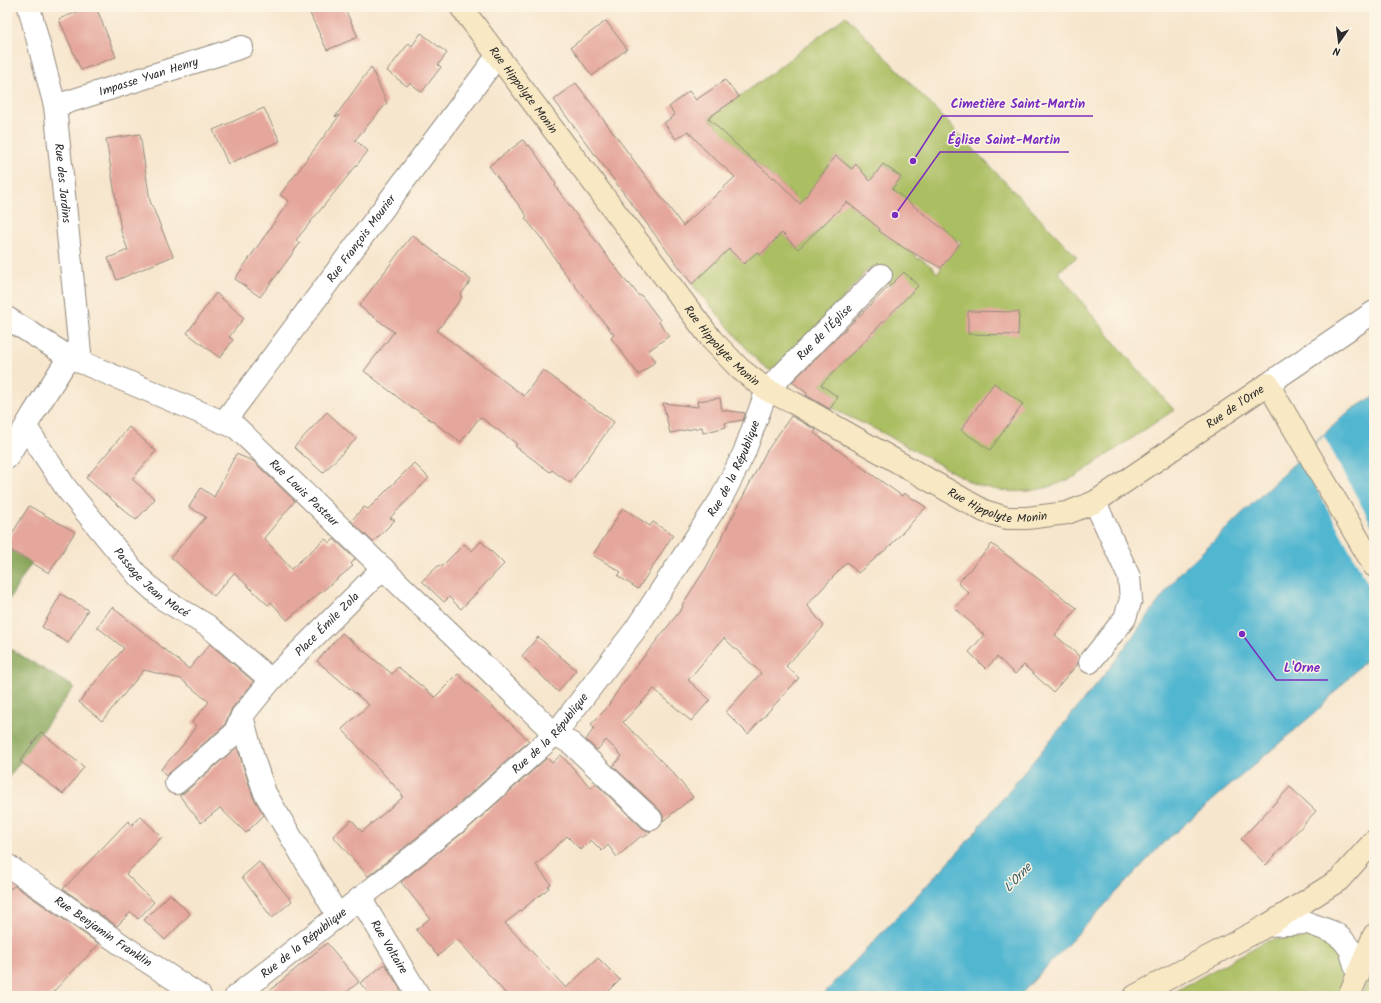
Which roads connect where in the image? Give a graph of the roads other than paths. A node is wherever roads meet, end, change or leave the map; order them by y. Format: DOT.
graph roads {
  1 [pos="29,7"];
  2 [pos="461,7"];
  3 [pos="242,48"];
  4 [pos="498,55"];
  5 [pos="55,106"];
  6 [pos="881,274"];
  7 [pos="1374,312"];
  8 [pos="7,318"];
  9 [pos="75,360"];
  10 [pos="1268,384"];
  11 [pos="767,390"];
  12 [pos="224,422"];
  13 [pos="26,427"];
  14 [pos="7,458"];
  15 [pos="1096,502"];
  16 [pos="1374,566"];
  17 [pos="383,568"];
  18 [pos="1090,662"];
  19 [pos="271,680"];
  20 [pos="242,716"];
  21 [pos="555,734"];
  22 [pos="176,783"];
  23 [pos="651,819"];
  24 [pos="1374,841"];
  25 [pos="7,864"];
  26 [pos="360,898"];
  27 [pos="338,916"];
  28 [pos="1268,925"];
  29 [pos="1374,935"];
  30 [pos="1358,975"];
  31 [pos="200,996"];
  32 [pos="236,996"];
  33 [pos="418,996"];
  34 [pos="1135,996"];
  35 [pos="1349,996"];
  1 -- 5 [label="street, Rue des Jardins"];
  2 -- 4 [label="street, Rue Hippolyte Monin"];
  3 -- 5 [label="street, Impasse Yvan Henry"];
  4 -- 11 [label="street, Rue Hippolyte Monin"];
  4 -- 12 [label="street, Rue François Mourier"];
  5 -- 9 [label="street, Rue des Jardins"];
  6 -- 11 [label="street, Rue de l'Église"];
  7 -- 10 [label="street, Rue de l'Orne"];
  8 -- 9 [label="street, Rue Louis Pasteur"];
  9 -- 12 [label="street, Rue Louis Pasteur"];
  9 -- 13 [label="street"];
  10 -- 15 [label="street, Rue de l'Orne"];
  10 -- 16 [label="street"];
  11 -- 15 [label="street, Rue Hippolyte Monin"];
  11 -- 21 [label="street, Rue de la République"];
  12 -- 17 [label="street, Rue Louis Pasteur"];
  13 -- 14 [label="street"];
  13 -- 19 [label="street, Passage Jean Macé"];
  15 -- 18 [label="street"];
  17 -- 19 [label="street, Place Émile Zola"];
  17 -- 21 [label="street, Rue Louis Pasteur"];
  19 -- 20 [label="street"];
  20 -- 22 [label="street"];
  20 -- 27 [label="street"];
  21 -- 23 [label="street, Rue Louis Pasteur"];
  21 -- 26 [label="street, Rue de la République"];
  24 -- 28 [label="street"];
  25 -- 31 [label="street, Rue Benjamin Franklin"];
  26 -- 27 [label="street, Rue de la République"];
  26 -- 33 [label="street, Rue Voltaire"];
  27 -- 32 [label="street, Rue de la République"];
  28 -- 30 [label="street"];
  28 -- 34 [label="street"];
  29 -- 30 [label="street"];
  30 -- 35 [label="street"];
}
